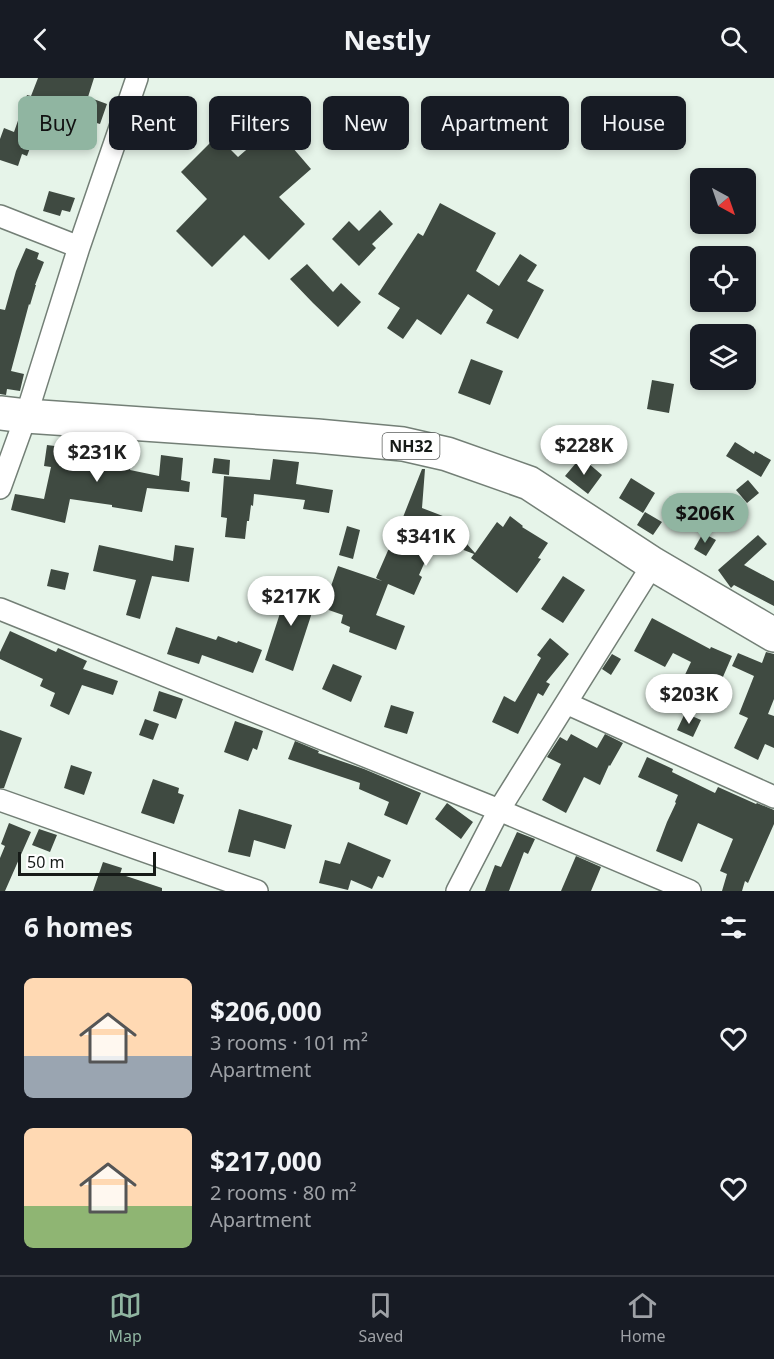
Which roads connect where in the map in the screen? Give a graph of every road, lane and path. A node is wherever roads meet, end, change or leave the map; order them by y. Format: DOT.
graph roads {
  1 [pos="137,78"];
  2 [pos="0,216"];
  3 [pos="79,247"];
  4 [pos="13,414"];
  5 [pos="0,488"];
  6 [pos="653,564"];
  7 [pos="0,609"];
  8 [pos="774,635"];
  9 [pos="566,703"];
  10 [pos="774,796"];
  11 [pos="0,800"];
  12 [pos="499,810"];
  13 [pos="257,891"];
  14 [pos="458,891"];
  15 [pos="690,891"];
  1 -- 3 [label="street"];
  2 -- 3 [label="street"];
  3 -- 4 [label="street"];
  4 -- 5 [label="street"];
  4 -- 6 [label="highway, NH32"];
  6 -- 8 [label="highway, NH32"];
  6 -- 9 [label="street"];
  7 -- 12 [label="street"];
  9 -- 10 [label="street"];
  9 -- 12 [label="street"];
  11 -- 13 [label="street"];
  12 -- 14 [label="street"];
  12 -- 15 [label="street"];
}
